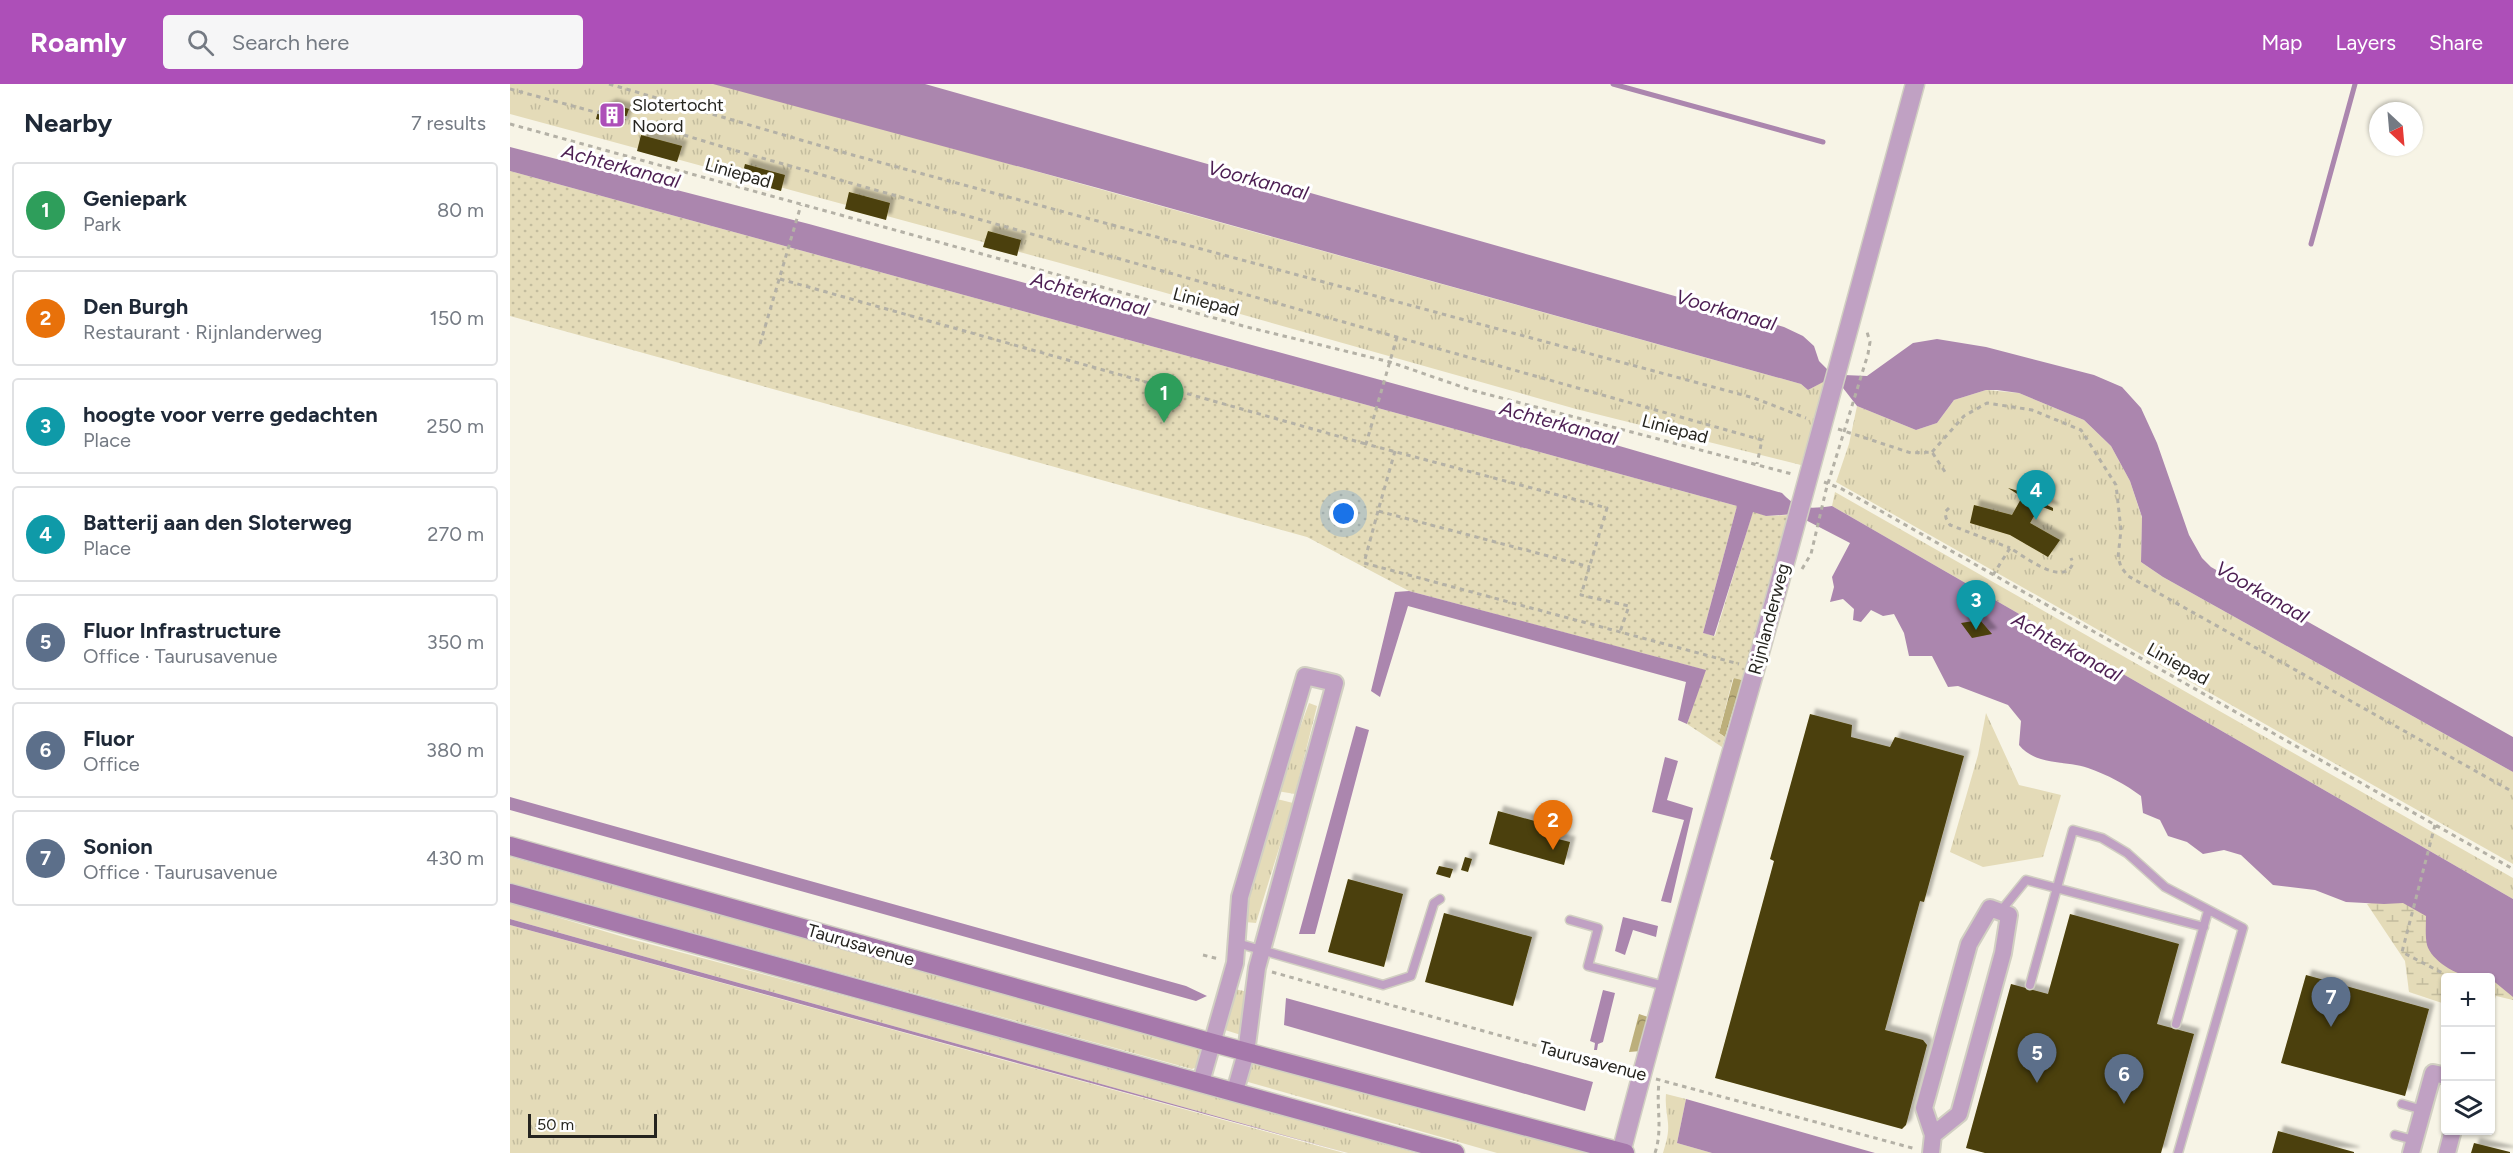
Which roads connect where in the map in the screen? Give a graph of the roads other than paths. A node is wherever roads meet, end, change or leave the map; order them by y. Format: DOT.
graph roads {
  1 [pos="1915,84"];
  2 [pos="510,846"];
  3 [pos="2057,888"];
  4 [pos="510,893"];
  5 [pos="1440,899"];
  6 [pos="2208,910"];
  7 [pos="2000,912"];
  8 [pos="1570,921"];
  9 [pos="2204,927"];
  10 [pos="1237,943"];
  11 [pos="1262,951"];
  12 [pos="2030,985"];
  13 [pos="1665,986"];
  14 [pos="2176,1024"];
  15 [pos="1213,1043"];
  16 [pos="1246,1053"];
  17 [pos="2441,1075"];
  18 [pos="1201,1082"];
  19 [pos="1234,1091"];
  20 [pos="2402,1104"];
  21 [pos="2423,1110"];
  22 [pos="1933,1135"];
  23 [pos="2395,1135"];
  24 [pos="2452,1135"];
  25 [pos="2413,1147"];
  26 [pos="1925,1151"];
  27 [pos="1455,1153"];
  28 [pos="1623,1153"];
  29 [pos="2178,1153"];
  30 [pos="2447,1153"];
  1 -- 13 [label="street, Rijnlanderweg"];
  2 -- 15 [label="main road, Taurusavenue"];
  3 -- 6 [label="lane"];
  3 -- 7 [label="lane"];
  3 -- 9 [label="lane"];
  3 -- 12 [label="lane"];
  4 -- 18 [label="main road"];
  5 -- 11 [label="lane"];
  6 -- 9 [label="lane"];
  6 -- 29 [label="lane"];
  7 -- 22 [label="street"];
  7 -- 22 [label="street"];
  8 -- 13 [label="lane"];
  9 -- 14 [label="lane"];
  10 -- 11 [label="lane"];
  10 -- 11 [label="street"];
  10 -- 15 [label="street"];
  11 -- 16 [label="street"];
  13 -- 28 [label="street, Rijnlanderweg"];
  15 -- 16 [label="main road, Taurusavenue"];
  15 -- 18 [label="street"];
  16 -- 19 [label="street"];
  16 -- 28 [label="main road, Taurusavenue"];
  17 -- 21 [label="street"];
  18 -- 19 [label="main road"];
  19 -- 27 [label="main road"];
  20 -- 21 [label="lane"];
  21 -- 25 [label="street"];
  22 -- 26 [label="street"];
  23 -- 25 [label="lane"];
  24 -- 30 [label="street"];
}
